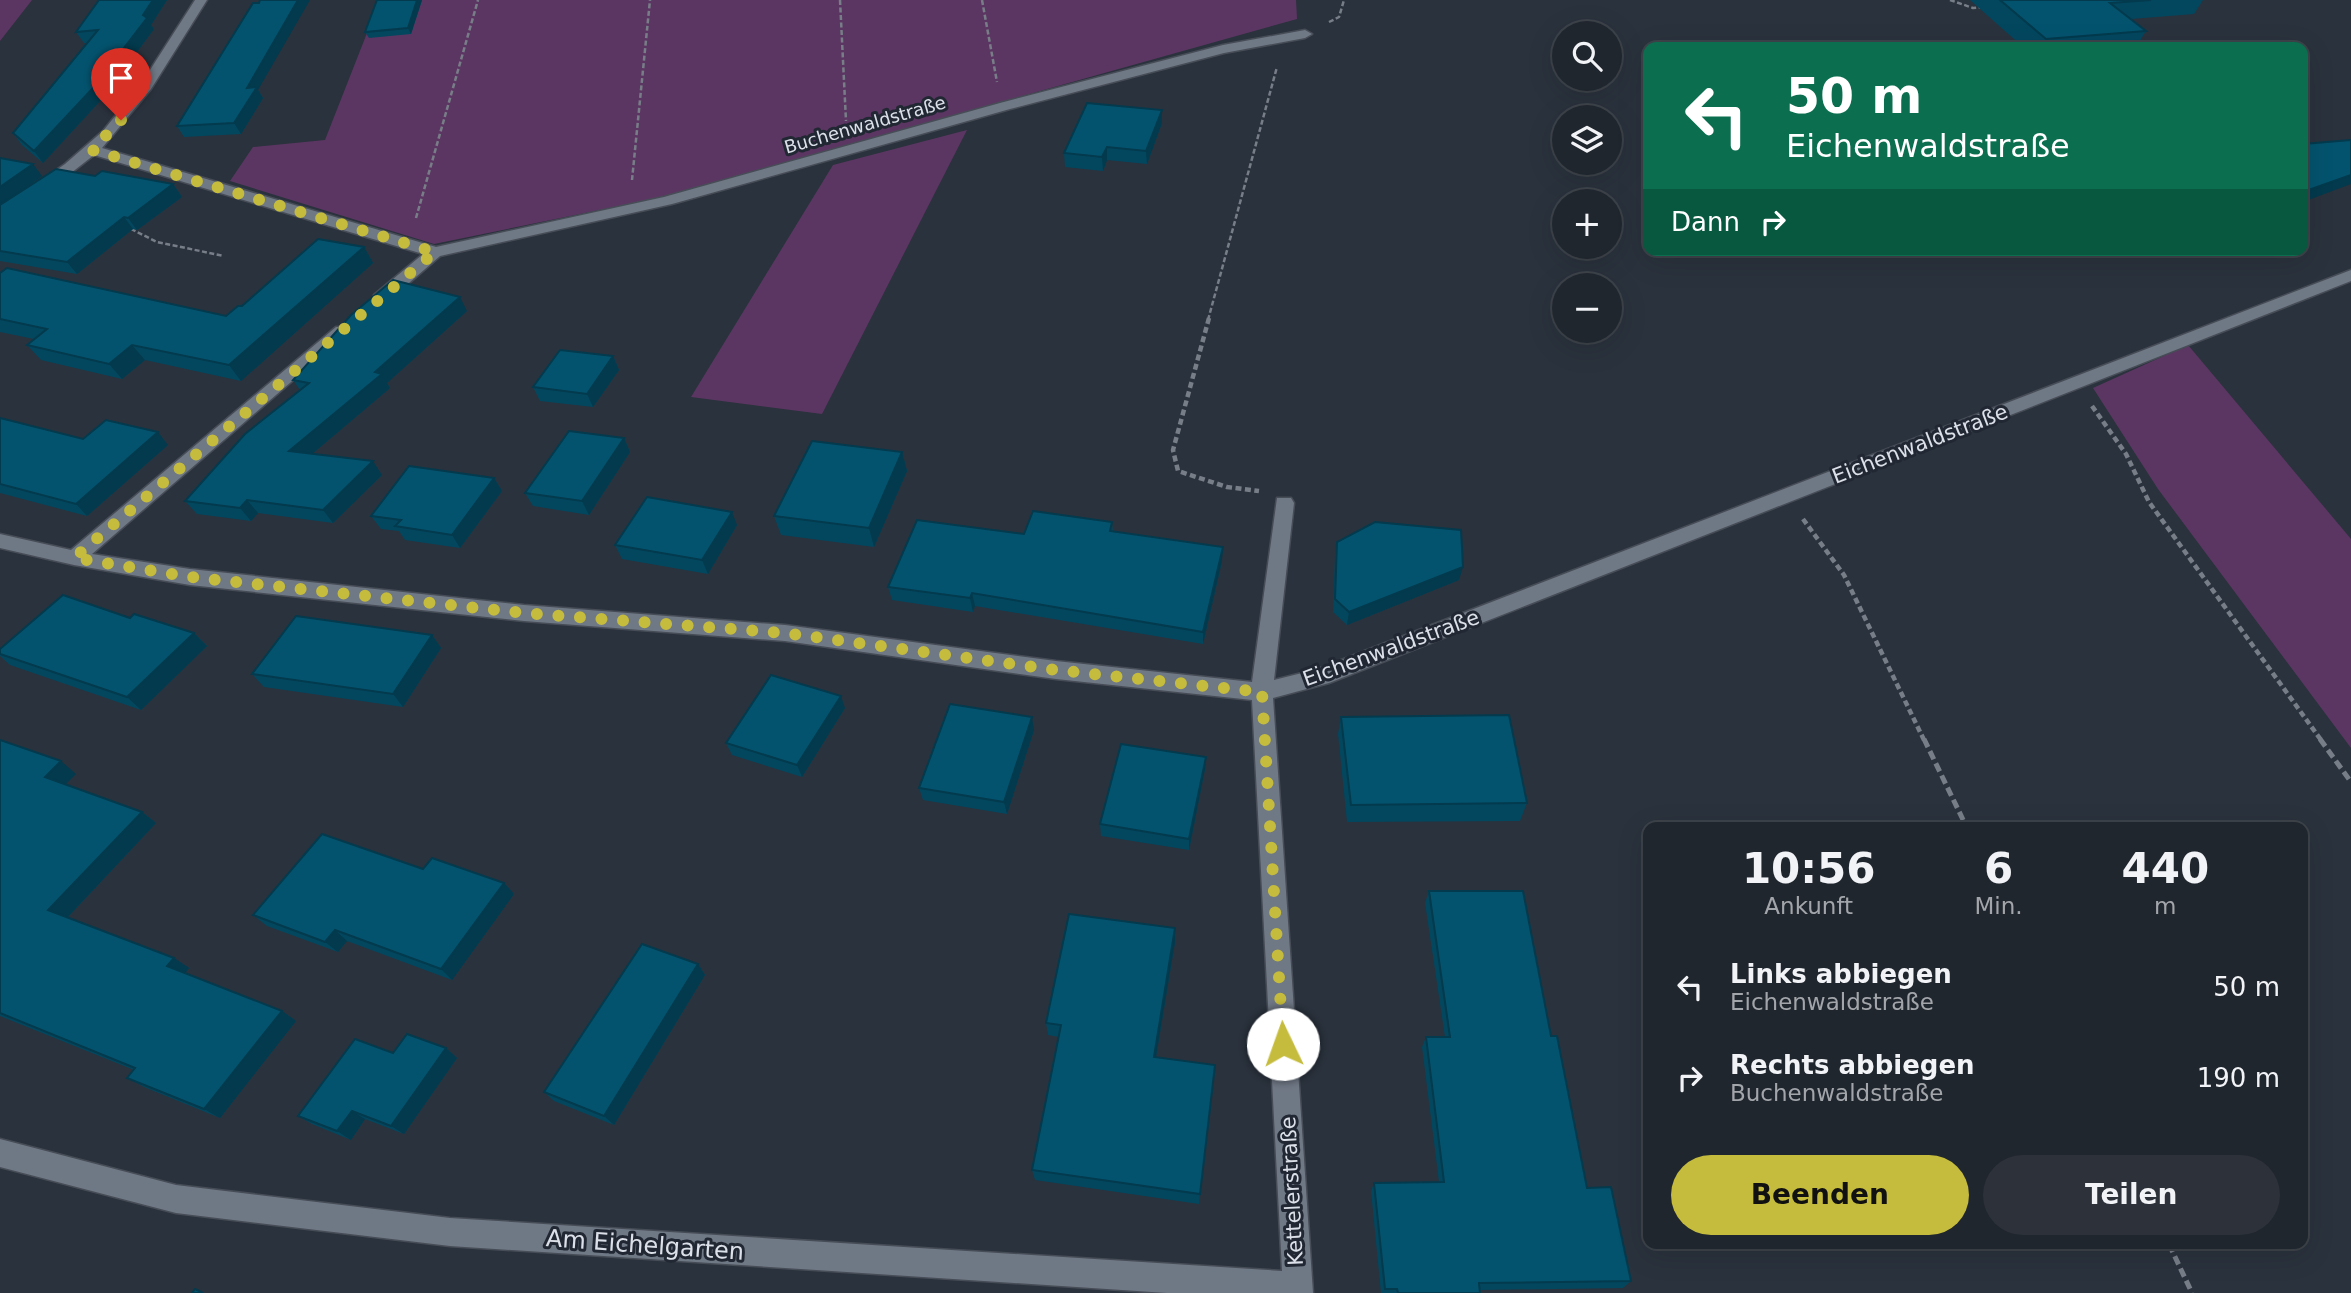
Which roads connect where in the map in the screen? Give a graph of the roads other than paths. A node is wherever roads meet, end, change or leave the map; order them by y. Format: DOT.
graph roads {
  1 [pos="201,0"];
  2 [pos="1305,34"];
  3 [pos="92,150"];
  4 [pos="0,216"];
  5 [pos="435,252"];
  6 [pos="2351,275"];
  7 [pos="371,306"];
  8 [pos="350,324"];
  9 [pos="1284,503"];
  10 [pos="0,541"];
  11 [pos="74,558"];
  12 [pos="1262,692"];
  13 [pos="0,1153"];
  14 [pos="1298,1290"];
  1 -- 3 [label="street"];
  2 -- 5 [label="street, Buchenwaldstraße"];
  3 -- 4 [label="street"];
  3 -- 5 [label="street, Buchenwaldstraße"];
  5 -- 7 [label="street, Buchenwaldstraße"];
  6 -- 12 [label="street, Eichenwaldstraße"];
  8 -- 11 [label="street"];
  9 -- 12 [label="street, Kettelerstraße"];
  10 -- 11 [label="street, Eichenwaldstraße"];
  11 -- 12 [label="street, Eichenwaldstraße"];
  12 -- 14 [label="street, Kettelerstraße"];
  13 -- 14 [label="street, Am Eichelgarten"];
}
